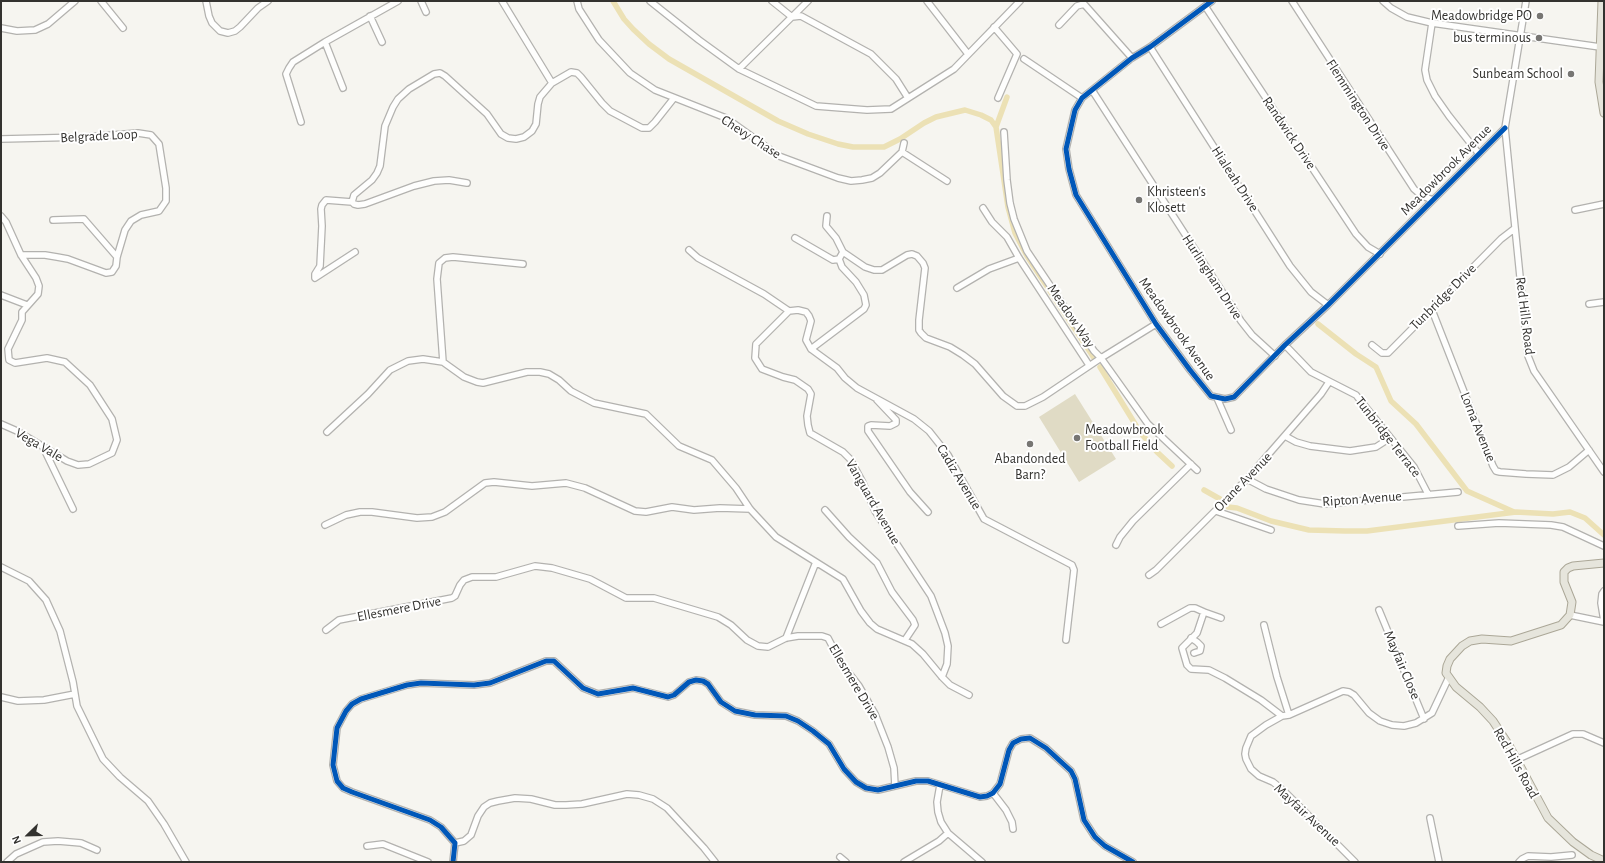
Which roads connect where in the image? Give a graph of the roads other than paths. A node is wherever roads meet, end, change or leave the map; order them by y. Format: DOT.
graph roads {
  1 [pos="75,1"];
  2 [pos="101,1"];
  3 [pos="206,1"];
  4 [pos="268,1"];
  5 [pos="398,1"];
  6 [pos="421,1"];
  7 [pos="502,1"];
  8 [pos="577,1"];
  9 [pos="650,1"];
  10 [pos="772,1"];
  11 [pos="808,1"];
  12 [pos="927,1"];
  13 [pos="1019,1"];
  14 [pos="1212,1"];
  15 [pos="1292,1"];
  16 [pos="1383,1"];
  17 [pos="1526,1"];
  18 [pos="1602,1"];
  19 [pos="1205,6"];
  20 [pos="426,12"];
  21 [pos="370,16"];
  22 [pos="792,17"];
  23 [pos="1432,23"];
  24 [pos="1059,24"];
  25 [pos="994,27"];
  26 [pos="1,28"];
  27 [pos="124,28"];
  28 [pos="1520,36"];
  29 [pos="325,42"];
  30 [pos="382,42"];
  31 [pos="1150,47"];
  32 [pos="1600,47"];
  33 [pos="968,54"];
  34 [pos="1132,58"];
  35 [pos="1024,59"];
  36 [pos="739,69"];
  37 [pos="1602,70"];
  38 [pos="552,83"];
  39 [pos="343,88"];
  40 [pos="1092,90"];
  41 [pos="1603,96"];
  42 [pos="674,98"];
  43 [pos="908,98"];
  44 [pos="998,98"];
  45 [pos="1082,98"];
  46 [pos="1604,113"];
  47 [pos="301,122"];
  48 [pos="1504,128"];
  49 [pos="1004,132"];
  50 [pos="1,139"];
  51 [pos="904,143"];
  52 [pos="902,152"];
  53 [pos="1479,154"];
  54 [pos="947,181"];
  55 [pos="467,183"];
  56 [pos="1433,200"];
  57 [pos="352,202"];
  58 [pos="1604,204"];
  59 [pos="983,208"];
  60 [pos="1575,210"];
  61 [pos="1,216"];
  62 [pos="827,216"];
  63 [pos="53,220"];
  64 [pos="1514,229"];
  65 [pos="795,238"];
  66 [pos="689,250"];
  67 [pos="355,252"];
  68 [pos="843,252"];
  69 [pos="1380,254"];
  70 [pos="21,255"];
  71 [pos="117,257"];
  72 [pos="1019,258"];
  73 [pos="838,260"];
  74 [pos="523,264"];
  75 [pos="957,288"];
  76 [pos="1,295"];
  77 [pos="1604,302"];
  78 [pos="1589,304"];
  79 [pos="27,305"];
  80 [pos="1328,305"];
  81 [pos="1432,310"];
  82 [pos="789,311"];
  83 [pos="1156,324"];
  84 [pos="1285,345"];
  85 [pos="1372,345"];
  86 [pos="811,349"];
  87 [pos="1275,356"];
  88 [pos="1101,358"];
  89 [pos="443,362"];
  90 [pos="1089,366"];
  91 [pos="1329,382"];
  92 [pos="874,397"];
  93 [pos="1217,398"];
  94 [pos="1,424"];
  95 [pos="1232,430"];
  96 [pos="328,432"];
  97 [pos="1285,436"];
  98 [pos="1390,438"];
  99 [pos="42,447"];
  100 [pos="1589,450"];
  101 [pos="1191,464"];
  102 [pos="1196,470"];
  103 [pos="1604,472"];
  104 [pos="1247,479"];
  105 [pos="1458,492"];
  106 [pos="1428,494"];
  107 [pos="73,509"];
  108 [pos="750,509"];
  109 [pos="825,510"];
  110 [pos="1216,511"];
  111 [pos="928,512"];
  112 [pos="326,525"];
  113 [pos="1458,526"];
  114 [pos="1271,530"];
  115 [pos="1116,545"];
  116 [pos="1604,546"];
  117 [pos="816,562"];
  118 [pos="1604,563"];
  119 [pos="1,567"];
  120 [pos="1149,574"];
  121 [pos="1604,591"];
  122 [pos="1379,610"];
  123 [pos="1204,612"];
  124 [pos="1570,615"];
  125 [pos="1221,618"];
  126 [pos="1604,622"];
  127 [pos="1161,624"];
  128 [pos="1264,625"];
  129 [pos="326,630"];
  130 [pos="786,638"];
  131 [pos="1191,638"];
  132 [pos="905,640"];
  133 [pos="1066,640"];
  134 [pos="1194,654"];
  135 [pos="942,677"];
  136 [pos="1448,677"];
  137 [pos="75,694"];
  138 [pos="968,695"];
  139 [pos="1,697"];
  140 [pos="1289,715"];
  141 [pos="1282,716"];
  142 [pos="1424,719"];
  143 [pos="1604,743"];
  144 [pos="1516,760"];
  145 [pos="940,785"];
  146 [pos="895,786"];
  147 [pos="993,793"];
  148 [pos="1430,818"];
  149 [pos="1013,829"];
  150 [pos="948,833"];
  151 [pos="455,843"];
  152 [pos="367,846"];
  153 [pos="97,850"];
  154 [pos="1572,855"];
  155 [pos="840,857"];
  156 [pos="1604,861"];
  157 [pos="7,862"];
  158 [pos="186,862"];
  159 [pos="428,862"];
  160 [pos="453,862"];
  161 [pos="715,862"];
  162 [pos="846,862"];
  163 [pos="904,862"];
  164 [pos="982,862"];
  165 [pos="1133,862"];
  166 [pos="1355,862"];
  167 [pos="1439,862"];
  168 [pos="1519,862"];
  1 -- 26 [label="street"];
  2 -- 27 [label="street"];
  3 -- 4 [label="street"];
  5 -- 21 [label="street"];
  6 -- 20 [label="street"];
  7 -- 38 [label="street"];
  8 -- 42 [label="street, Chevy Chase"];
  9 -- 36 [label="street"];
  10 -- 22 [label="street"];
  11 -- 22 [label="street"];
  12 -- 33 [label="street"];
  13 -- 25 [label="street"];
  14 -- 19 [label="street, Meadowbrook Avenue"];
  15 -- 56 [label="street, Flemmington Drive"];
  16 -- 23 [label="street"];
  17 -- 28 [label="street, Red Hills Road"];
  18 -- 32 [label="main road"];
  19 -- 31 [label="street, Meadowbrook Avenue"];
  19 -- 69 [label="street, Randwick Drive"];
  21 -- 29 [label="street"];
  21 -- 30 [label="street"];
  22 -- 36 [label="street"];
  22 -- 43 [label="street"];
  23 -- 28 [label="street"];
  23 -- 53 [label="street"];
  24 -- 34 [label="street"];
  25 -- 33 [label="street"];
  25 -- 44 [label="street"];
  28 -- 32 [label="street"];
  28 -- 48 [label="street, Red Hills Road"];
  29 -- 39 [label="street"];
  29 -- 47 [label="street"];
  31 -- 34 [label="street, Meadowbrook Avenue"];
  31 -- 80 [label="street, Hialeah Drive"];
  32 -- 37 [label="main road"];
  33 -- 43 [label="street"];
  34 -- 40 [label="street, Meadowbrook Avenue"];
  35 -- 45 [label="street"];
  36 -- 43 [label="street"];
  37 -- 41 [label="main road"];
  38 -- 42 [label="street"];
  38 -- 57 [label="street"];
  40 -- 45 [label="street, Meadowbrook Avenue"];
  40 -- 87 [label="street, Hurlingham Drive"];
  41 -- 46 [label="main road"];
  42 -- 52 [label="street, Chevy Chase"];
  45 -- 83 [label="street, Meadowbrook Avenue"];
  48 -- 53 [label="street, Meadowbrook Avenue"];
  48 -- 64 [label="street, Red Hills Road"];
  49 -- 88 [label="street, Meadow Way"];
  50 -- 71 [label="street, Belgrade Loop"];
  51 -- 52 [label="street"];
  52 -- 54 [label="street"];
  53 -- 56 [label="street, Meadowbrook Avenue"];
  55 -- 57 [label="street"];
  56 -- 69 [label="street, Meadowbrook Avenue"];
  57 -- 67 [label="street"];
  58 -- 60 [label="street"];
  59 -- 72 [label="street"];
  61 -- 70 [label="street"];
  62 -- 68 [label="street"];
  63 -- 71 [label="street"];
  64 -- 81 [label="street, Tunbridge Drive"];
  64 -- 100 [label="street, Red Hills Road"];
  65 -- 73 [label="street"];
  66 -- 82 [label="street"];
  68 -- 73 [label="street"];
  68 -- 90 [label="street"];
  69 -- 80 [label="street, Meadowbrook Avenue"];
  70 -- 71 [label="street, Belgrade Loop"];
  70 -- 79 [label="street"];
  72 -- 75 [label="street"];
  72 -- 90 [label="street"];
  73 -- 86 [label="street"];
  74 -- 89 [label="street"];
  76 -- 79 [label="street"];
  77 -- 78 [label="street"];
  79 -- 99 [label="street, Vega Vale"];
  80 -- 84 [label="street, Meadowbrook Avenue"];
  81 -- 85 [label="street, Tunbridge Drive"];
  81 -- 100 [label="street, Lorna Avenue"];
  82 -- 86 [label="street"];
  82 -- 135 [label="street, Vanguard Avenue"];
  83 -- 88 [label="street"];
  83 -- 93 [label="street, Meadowbrook Avenue"];
  84 -- 87 [label="street, Meadowbrook Avenue"];
  84 -- 91 [label="street, Tunbridge Terrace"];
  86 -- 92 [label="street, Cadiz Avenue"];
  87 -- 93 [label="street, Meadowbrook Avenue"];
  88 -- 90 [label="street"];
  88 -- 101 [label="street, Meadow Way"];
  89 -- 96 [label="street"];
  89 -- 108 [label="street"];
  91 -- 97 [label="street, Orane Avenue"];
  91 -- 98 [label="street, Tunbridge Terrace"];
  92 -- 111 [label="street"];
  92 -- 133 [label="street, Cadiz Avenue"];
  93 -- 95 [label="street"];
  94 -- 99 [label="street, Vega Vale"];
  97 -- 98 [label="street"];
  97 -- 104 [label="street, Orane Avenue"];
  98 -- 106 [label="street, Tunbridge Terrace"];
  99 -- 107 [label="street"];
  100 -- 103 [label="street, Red Hills Road"];
  101 -- 102 [label="street, Meadow Way"];
  101 -- 115 [label="street"];
  104 -- 106 [label="street, Ripton Avenue"];
  104 -- 110 [label="street, Orane Avenue"];
  105 -- 106 [label="street, Ripton Avenue"];
  108 -- 112 [label="street"];
  108 -- 117 [label="street"];
  109 -- 132 [label="street"];
  110 -- 114 [label="street"];
  110 -- 120 [label="street, Orane Avenue"];
  113 -- 116 [label="street"];
  117 -- 130 [label="street"];
  117 -- 132 [label="street"];
  118 -- 124 [label="main road"];
  119 -- 137 [label="street"];
  121 -- 126 [label="street"];
  122 -- 142 [label="street, Mayfair Close"];
  123 -- 125 [label="street"];
  123 -- 127 [label="street"];
  123 -- 131 [label="street"];
  124 -- 126 [label="street"];
  124 -- 136 [label="main road"];
  128 -- 140 [label="street"];
  129 -- 130 [label="street, Ellesmere Drive"];
  130 -- 146 [label="street, Ellesmere Drive"];
  131 -- 134 [label="street"];
  131 -- 141 [label="street"];
  132 -- 135 [label="street"];
  135 -- 138 [label="street"];
  136 -- 142 [label="street"];
  136 -- 144 [label="main road, Red Hills Road"];
  137 -- 139 [label="street"];
  137 -- 158 [label="street"];
  140 -- 141 [label="street, Mayfair Avenue"];
  140 -- 142 [label="street, Mayfair Avenue"];
  141 -- 166 [label="street, Mayfair Avenue"];
  143 -- 144 [label="street"];
  144 -- 156 [label="main road, Red Hills Road"];
  145 -- 146 [label="street"];
  145 -- 147 [label="street"];
  145 -- 150 [label="street"];
  146 -- 151 [label="street"];
  147 -- 149 [label="street"];
  147 -- 165 [label="street"];
  148 -- 167 [label="street"];
  150 -- 163 [label="street"];
  150 -- 164 [label="street"];
  151 -- 160 [label="street"];
  151 -- 161 [label="street"];
  152 -- 159 [label="street"];
  153 -- 157 [label="street"];
  154 -- 168 [label="street"];
  155 -- 162 [label="street"];
}
